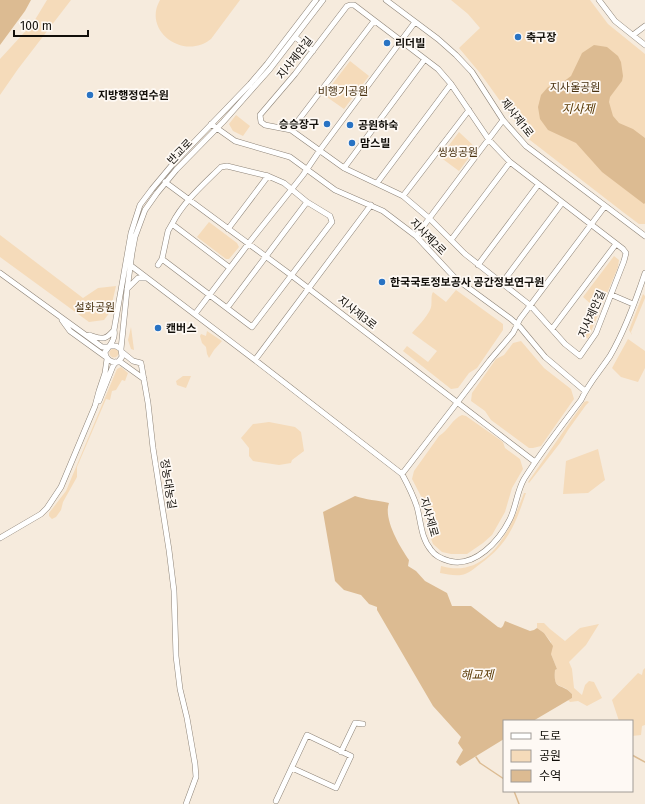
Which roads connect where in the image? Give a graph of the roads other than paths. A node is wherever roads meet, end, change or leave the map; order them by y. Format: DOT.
graph roads {
  1 [pos="316,0"];
  2 [pos="323,0"];
  3 [pos="386,0"];
  4 [pos="599,0"];
  5 [pos="374,21"];
  6 [pos="415,22"];
  7 [pos="645,26"];
  8 [pos="633,35"];
  9 [pos="295,37"];
  10 [pos="402,41"];
  11 [pos="645,45"];
  12 [pos="313,51"];
  13 [pos="425,59"];
  14 [pos="451,84"];
  15 [pos="469,110"];
  16 [pos="504,120"];
  17 [pos="211,124"];
  18 [pos="217,128"];
  19 [pos="291,130"];
  20 [pos="489,140"];
  21 [pos="320,150"];
  22 [pos="510,162"];
  23 [pos="344,168"];
  24 [pos="306,169"];
  25 [pos="268,176"];
  26 [pos="165,182"];
  27 [pos="377,183"];
  28 [pos="538,185"];
  29 [pos="291,189"];
  30 [pos="403,196"];
  31 [pos="189,199"];
  32 [pos="307,202"];
  33 [pos="562,203"];
  34 [pos="371,206"];
  35 [pos="605,206"];
  36 [pos="430,218"];
  37 [pos="172,224"];
  38 [pos="592,225"];
  39 [pos="228,229"];
  40 [pos="416,236"];
  41 [pos="645,236"];
  42 [pos="451,240"];
  43 [pos="248,244"];
  44 [pos="616,244"];
  45 [pos="265,256"];
  46 [pos="162,260"];
  47 [pos="130,265"];
  48 [pos="158,265"];
  49 [pos="478,265"];
  50 [pos="230,268"];
  51 [pos="0,273"];
  52 [pos="645,273"];
  53 [pos="291,275"];
  54 [pos="146,278"];
  55 [pos="502,283"];
  56 [pos="309,289"];
  57 [pos="127,290"];
  58 [pos="209,295"];
  59 [pos="612,295"];
  60 [pos="633,304"];
  61 [pos="531,306"];
  62 [pos="226,308"];
  63 [pos="195,314"];
  64 [pos="59,316"];
  65 [pos="517,324"];
  66 [pos="552,329"];
  67 [pos="114,330"];
  68 [pos="85,334"];
  69 [pos="109,347"];
  70 [pos="121,350"];
  71 [pos="107,358"];
  72 [pos="256,360"];
  73 [pos="118,361"];
  74 [pos="142,365"];
  75 [pos="132,368"];
  76 [pos="144,379"];
  77 [pos="585,391"];
  78 [pos="458,402"];
  79 [pos="95,406"];
  80 [pos="535,462"];
  81 [pos="402,474"];
  82 [pos="0,538"];
  83 [pos="363,724"];
  84 [pos="341,752"];
  85 [pos="292,768"];
  86 [pos="276,802"];
  87 [pos="186,804"];
  1 -- 17 [label="street, 반교로"];
  2 -- 9 [label="street, 반교로"];
  3 -- 6 [label="street, 제사제1로"];
  4 -- 8 [label="street"];
  5 -- 10 [label="street, 지사제안길"];
  5 -- 12 [label="street, 지사제안길"];
  5 -- 19 [label="street"];
  6 -- 10 [label="street"];
  6 -- 16 [label="street, 제사제1로"];
  7 -- 8 [label="street"];
  8 -- 11 [label="street"];
  9 -- 12 [label="street"];
  9 -- 18 [label="street, 반교로"];
  10 -- 13 [label="street, 지사제안길"];
  10 -- 21 [label="street"];
  12 -- 19 [label="street, 지사제안길"];
  13 -- 14 [label="street, 지사제안길"];
  13 -- 23 [label="street"];
  14 -- 15 [label="street, 지사제안길"];
  14 -- 27 [label="street"];
  15 -- 20 [label="street, 지사제안길"];
  15 -- 30 [label="street"];
  16 -- 20 [label="street"];
  16 -- 35 [label="street, 제사제1로"];
  17 -- 18 [label="street, 지사제2로"];
  17 -- 67 [label="street, 반교로"];
  18 -- 24 [label="street, 지사제2로"];
  18 -- 26 [label="street, 반교로"];
  19 -- 21 [label="street, 지사제안길"];
  20 -- 22 [label="street, 지사제안길"];
  20 -- 36 [label="street"];
  21 -- 23 [label="street, 지사제안길"];
  21 -- 24 [label="street"];
  22 -- 28 [label="street, 지사제안길"];
  22 -- 42 [label="street"];
  23 -- 27 [label="street, 지사제안길"];
  24 -- 29 [label="street"];
  24 -- 34 [label="street, 지사제2로"];
  25 -- 29 [label="street"];
  25 -- 31 [label="street"];
  25 -- 39 [label="street"];
  26 -- 31 [label="street, 지사제3로"];
  26 -- 47 [label="street, 반교로"];
  27 -- 30 [label="street, 지사제안길"];
  28 -- 33 [label="street, 지사제안길"];
  28 -- 49 [label="street"];
  29 -- 32 [label="street"];
  29 -- 43 [label="street"];
  30 -- 36 [label="street, 지사제안길"];
  31 -- 37 [label="street"];
  31 -- 39 [label="street, 지사제3로"];
  32 -- 45 [label="street"];
  32 -- 53 [label="street"];
  33 -- 38 [label="street, 지사제안길"];
  33 -- 55 [label="street"];
  34 -- 40 [label="street, 지사제2로"];
  34 -- 56 [label="street"];
  35 -- 38 [label="street"];
  35 -- 41 [label="street, 제사제1로"];
  36 -- 40 [label="street"];
  36 -- 42 [label="street, 지사제안길"];
  37 -- 46 [label="street"];
  37 -- 50 [label="street"];
  38 -- 44 [label="street, 지사제안길"];
  38 -- 61 [label="street"];
  39 -- 43 [label="street, 지사제3로"];
  40 -- 65 [label="street, 지사제2로"];
  42 -- 49 [label="street, 지사제안길"];
  43 -- 45 [label="street, 지사제3로"];
  43 -- 50 [label="street"];
  44 -- 59 [label="street, 지사제안길"];
  44 -- 66 [label="street, 지사제안길"];
  45 -- 53 [label="street, 지사제3로"];
  45 -- 62 [label="street"];
  46 -- 48 [label="street"];
  46 -- 58 [label="street"];
  47 -- 54 [label="street, 지사제로"];
  47 -- 57 [label="street, 반교로"];
  49 -- 55 [label="street, 지사제안길"];
  50 -- 58 [label="street"];
  51 -- 64 [label="street"];
  52 -- 60 [label="street, 지사제로"];
  53 -- 56 [label="street, 지사제3로"];
  53 -- 62 [label="street"];
  54 -- 57 [label="street"];
  54 -- 63 [label="street, 지사제로"];
  55 -- 61 [label="street, 지사제안길"];
  56 -- 72 [label="street"];
  56 -- 78 [label="street, 지사제3로"];
  57 -- 70 [label="street, 반교로"];
  58 -- 62 [label="street"];
  58 -- 63 [label="street"];
  59 -- 60 [label="street"];
  59 -- 66 [label="street, 지사제안길"];
  60 -- 77 [label="street, 지사제로"];
  61 -- 65 [label="street"];
  61 -- 66 [label="street, 지사제안길"];
  63 -- 72 [label="street, 지사제로"];
  64 -- 68 [label="street"];
  64 -- 71 [label="street"];
  65 -- 77 [label="street, 지사제2로"];
  65 -- 78 [label="street"];
  67 -- 68 [label="street"];
  67 -- 69 [label="street, 반교로"];
  68 -- 69 [label="street"];
  69 -- 70 [label="street"];
  69 -- 71 [label="street"];
  70 -- 73 [label="street"];
  70 -- 74 [label="street"];
  71 -- 73 [label="street"];
  71 -- 79 [label="street"];
  72 -- 81 [label="street, 지사제로"];
  73 -- 75 [label="street"];
  73 -- 79 [label="street"];
  74 -- 75 [label="street"];
  74 -- 76 [label="street, 정농대농길"];
  75 -- 76 [label="street"];
  76 -- 87 [label="street, 정농대농길"];
  77 -- 80 [label="street, 지사제로"];
  78 -- 80 [label="street, 지사제3로"];
  78 -- 81 [label="street"];
  79 -- 82 [label="street"];
  80 -- 81 [label="street, 지사제로"];
  83 -- 84 [label="street"];
  84 -- 85 [label="street"];
  84 -- 85 [label="street"];
  85 -- 86 [label="street"];
}
